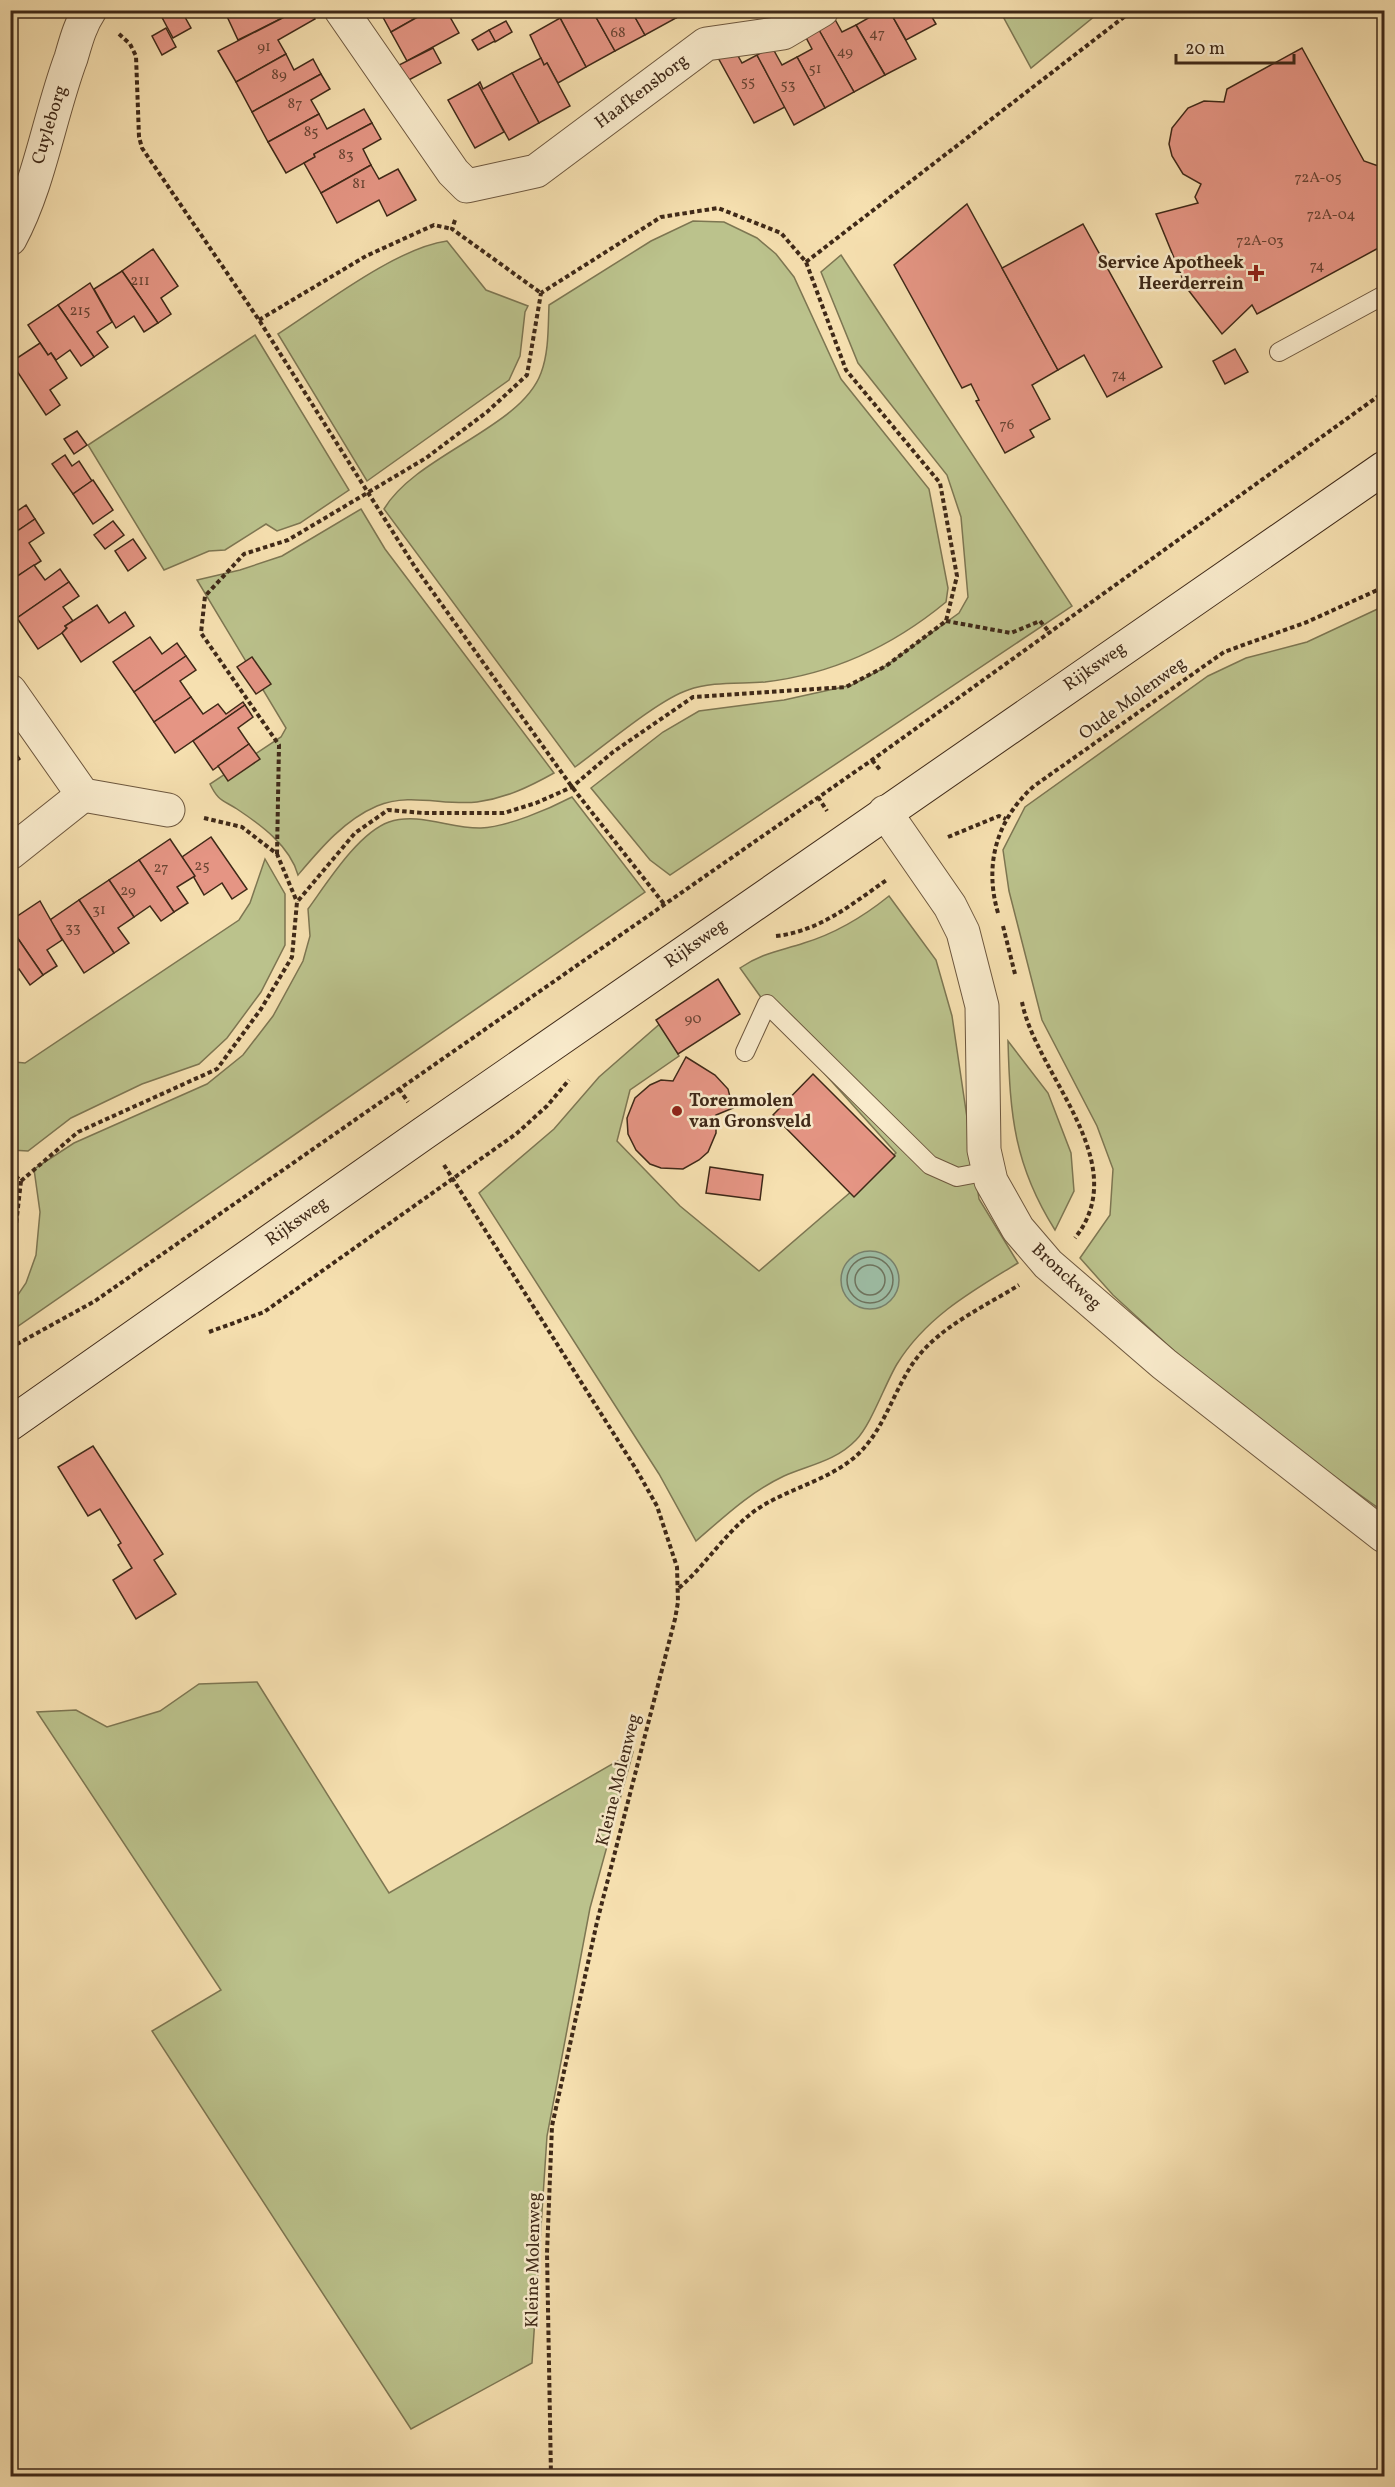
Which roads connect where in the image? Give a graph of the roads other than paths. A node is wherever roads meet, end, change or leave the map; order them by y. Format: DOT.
graph roads {
  1 [pos="341,10"];
  2 [pos="822,10"];
  3 [pos="82,14"];
  4 [pos="10,239"];
  5 [pos="1384,295"];
  6 [pos="1279,352"];
  7 [pos="1384,468"];
  8 [pos="10,690"];
  9 [pos="83,795"];
  10 [pos="168,810"];
  11 [pos="885,812"];
  12 [pos="10,853"];
  13 [pos="745,1052"];
  14 [pos="989,1171"];
  15 [pos="10,1424"];
  16 [pos="1384,1536"];
  1 -- 2 [label="street, Haafkensborg"];
  3 -- 4 [label="street, Cuyleborg"];
  5 -- 6 [label="lane"];
  7 -- 11 [label="street, Rijksweg"];
  8 -- 9 [label="street"];
  9 -- 10 [label="street"];
  9 -- 12 [label="street"];
  11 -- 14 [label="street, Bronckweg"];
  11 -- 15 [label="street, Rijksweg"];
  13 -- 14 [label="lane"];
  14 -- 16 [label="street, Bronckweg"];
}
